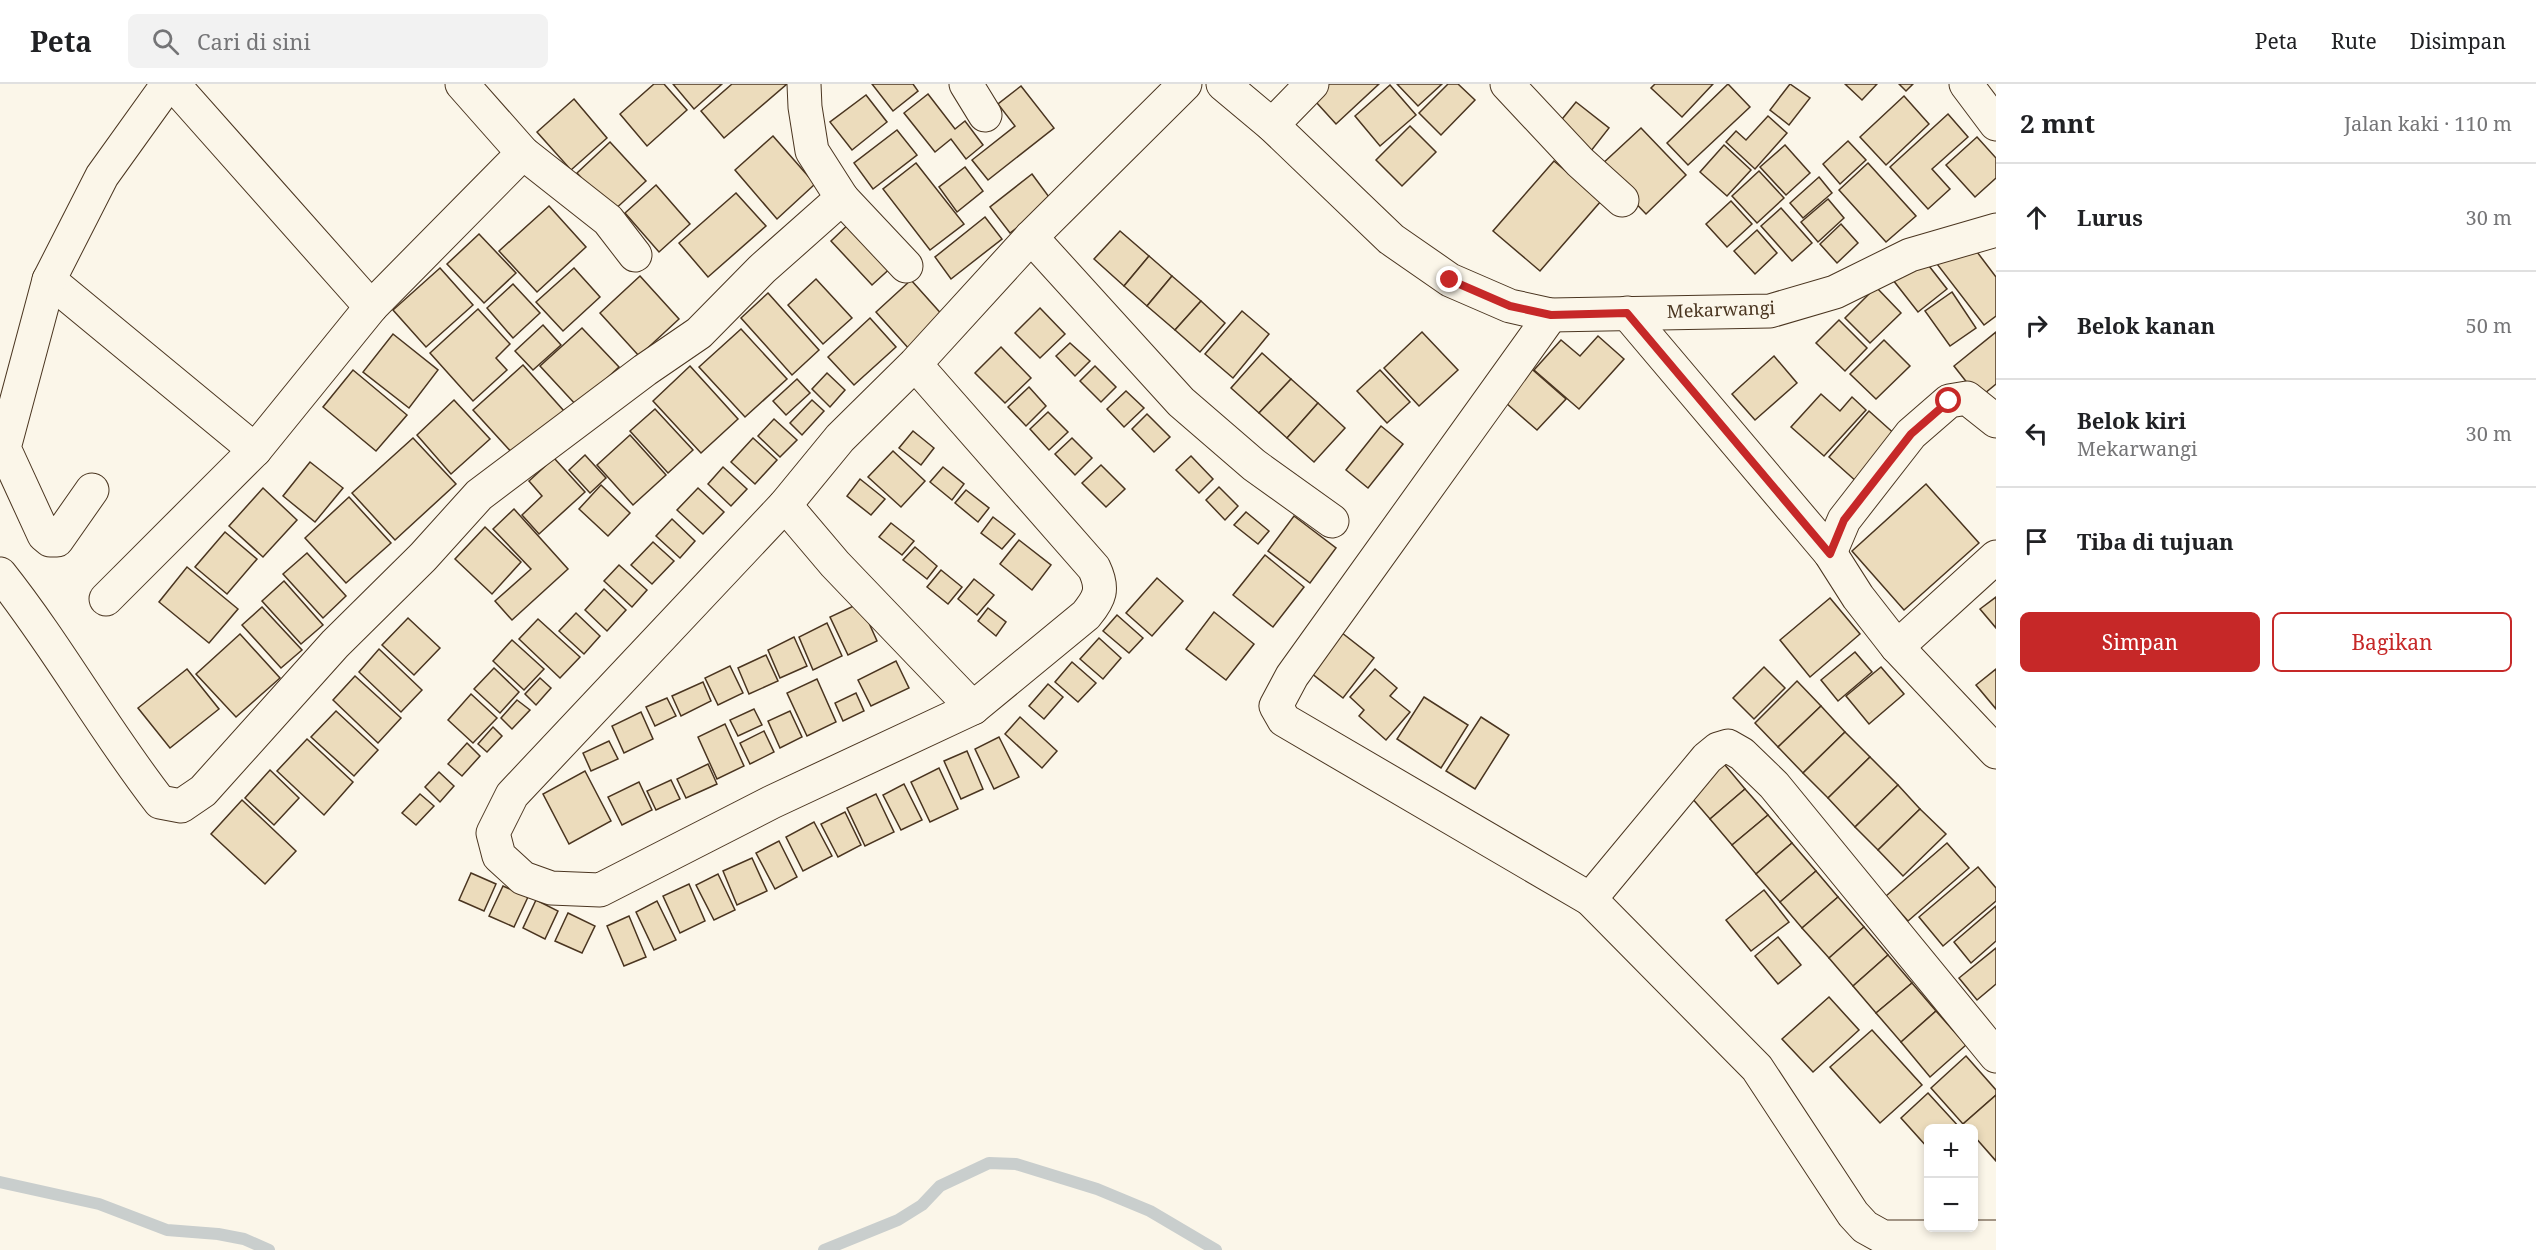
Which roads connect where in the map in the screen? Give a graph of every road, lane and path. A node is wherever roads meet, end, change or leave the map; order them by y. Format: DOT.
graph roads {
  1 [pos="168,84"];
  2 [pos="173,84"];
  3 [pos="462,84"];
  4 [pos="804,84"];
  5 [pos="966,84"];
  6 [pos="1185,84"];
  7 [pos="1223,84"];
  8 [pos="1312,84"];
  9 [pos="1507,84"];
  10 [pos="1966,84"];
  11 [pos="985,115"];
  12 [pos="1996,124"];
  13 [pos="1272,125"];
  14 [pos="523,153"];
  15 [pos="842,198"];
  16 [pos="1622,200"];
  17 [pos="1996,230"];
  18 [pos="1031,237"];
  19 [pos="635,255"];
  20 [pos="906,266"];
  21 [pos="49,280"];
  22 [pos="371,307"];
  23 [pos="1627,313"];
  24 [pos="1551,315"];
  25 [pos="915,364"];
  26 [pos="1996,421"];
  27 [pos="2,446"];
  28 [pos="255,450"];
  29 [pos="92,490"];
  30 [pos="785,505"];
  31 [pos="1332,522"];
  32 [pos="1830,554"];
  33 [pos="1996,557"];
  34 [pos="0,574"];
  35 [pos="106,599"];
  36 [pos="1897,647"];
  37 [pos="973,708"];
  38 [pos="1996,752"];
  39 [pos="1590,899"];
  40 [pos="1996,1056"];
  41 [pos="1996,1237"];
  1 -- 21 [label="street"];
  2 -- 22 [label="street"];
  3 -- 14 [label="street"];
  4 -- 15 [label="street"];
  5 -- 11 [label="street"];
  6 -- 18 [label="street"];
  7 -- 13 [label="street, Mekarwangi"];
  8 -- 13 [label="street"];
  9 -- 16 [label="street"];
  10 -- 12 [label="street"];
  13 -- 24 [label="street, Mekarwangi"];
  14 -- 19 [label="street"];
  14 -- 22 [label="street"];
  15 -- 20 [label="street"];
  15 -- 34 [label="street"];
  17 -- 23 [label="street, Mekarwangi"];
  18 -- 25 [label="street"];
  18 -- 31 [label="street"];
  21 -- 27 [label="street"];
  21 -- 28 [label="street"];
  22 -- 28 [label="street"];
  23 -- 24 [label="street, Mekarwangi"];
  23 -- 32 [label="street"];
  24 -- 39 [label="street"];
  25 -- 30 [label="street"];
  25 -- 37 [label="street"];
  26 -- 32 [label="street"];
  27 -- 29 [label="street"];
  28 -- 35 [label="street"];
  30 -- 37 [label="street"];
  30 -- 37 [label="street"];
  32 -- 36 [label="street"];
  33 -- 36 [label="street"];
  36 -- 38 [label="street"];
  39 -- 40 [label="street"];
  39 -- 41 [label="street"];
}
